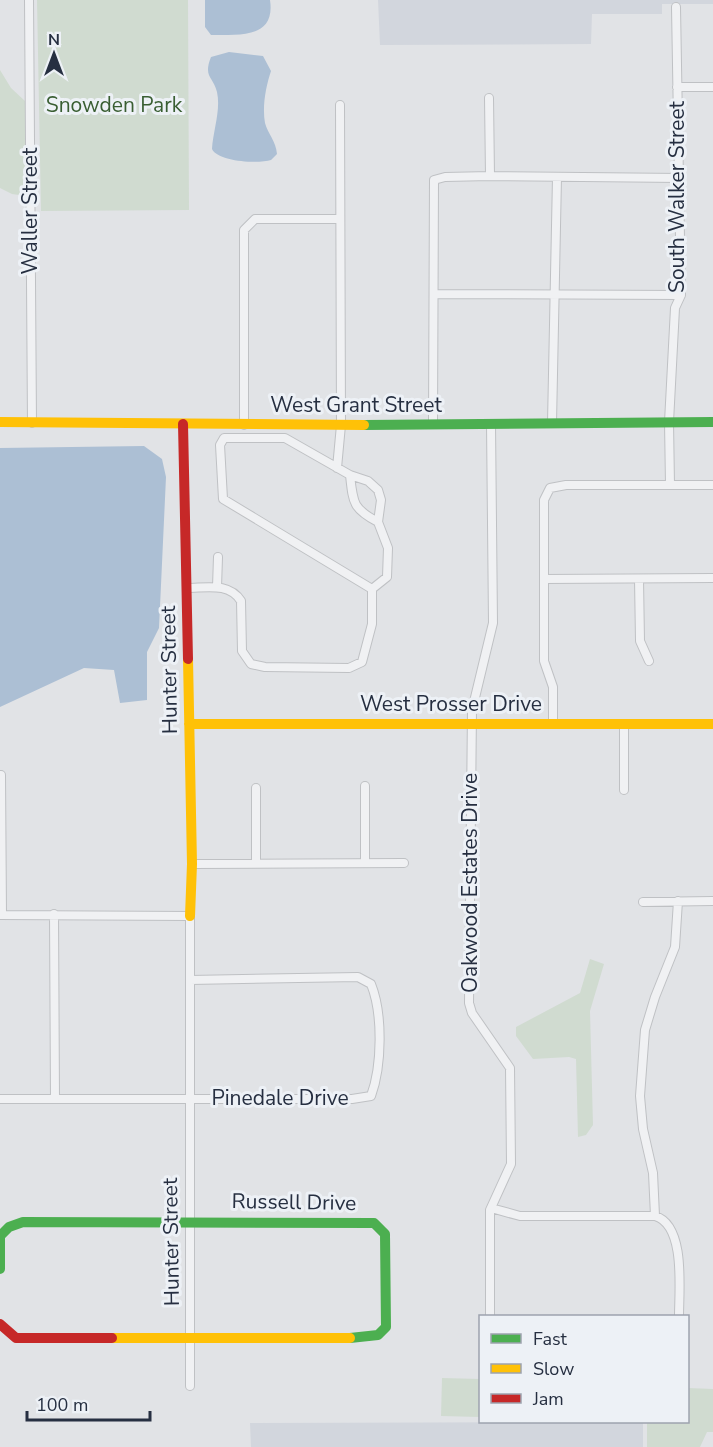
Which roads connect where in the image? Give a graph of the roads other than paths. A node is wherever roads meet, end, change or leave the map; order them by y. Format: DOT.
graph roads {
  1 [pos="29,0"];
  2 [pos="676,7"];
  3 [pos="677,87"];
  4 [pos="713,87"];
  5 [pos="489,98"];
  6 [pos="340,105"];
  7 [pos="490,176"];
  8 [pos="557,177"];
  9 [pos="681,178"];
  10 [pos="340,219"];
  11 [pos="434,294"];
  12 [pos="554,294"];
  13 [pos="681,295"];
  14 [pos="669,422"];
  15 [pos="713,422"];
  16 [pos="0,423"];
  17 [pos="32,423"];
  18 [pos="552,423"];
  19 [pos="183,424"];
  20 [pos="433,424"];
  21 [pos="491,424"];
  22 [pos="244,425"];
  23 [pos="341,425"];
  24 [pos="337,468"];
  25 [pos="350,475"];
  26 [pos="670,485"];
  27 [pos="713,485"];
  28 [pos="378,522"];
  29 [pos="218,557"];
  30 [pos="713,578"];
  31 [pos="544,579"];
  32 [pos="639,579"];
  33 [pos="217,587"];
  34 [pos="187,588"];
  35 [pos="372,589"];
  36 [pos="649,661"];
  37 [pos="471,722"];
  38 [pos="553,723"];
  39 [pos="189,724"];
  40 [pos="624,724"];
  41 [pos="713,724"];
  42 [pos="1,775"];
  43 [pos="365,786"];
  44 [pos="256,788"];
  45 [pos="624,790"];
  46 [pos="256,862"];
  47 [pos="365,862"];
  48 [pos="404,863"];
  49 [pos="192,864"];
  50 [pos="678,901"];
  51 [pos="713,901"];
  52 [pos="643,902"];
  53 [pos="54,914"];
  54 [pos="1,915"];
  55 [pos="190,916"];
  56 [pos="190,980"];
  57 [pos="189,1098"];
  58 [pos="0,1099"];
  59 [pos="55,1099"];
  60 [pos="491,1208"];
  61 [pos="655,1216"];
  62 [pos="190,1221"];
  63 [pos="0,1269"];
  64 [pos="490,1315"];
  65 [pos="679,1315"];
  66 [pos="0,1324"];
  67 [pos="192,1337"];
  68 [pos="190,1386"];
  1 -- 17 [label="street, Waller Street"];
  2 -- 3 [label="street, South Walker Street"];
  3 -- 4 [label="street"];
  3 -- 9 [label="street, South Walker Street"];
  5 -- 7 [label="street"];
  6 -- 10 [label="street"];
  7 -- 8 [label="street"];
  7 -- 11 [label="street"];
  8 -- 9 [label="street"];
  8 -- 12 [label="street"];
  9 -- 13 [label="street, South Walker Street"];
  10 -- 22 [label="street"];
  10 -- 23 [label="street"];
  11 -- 12 [label="street"];
  11 -- 20 [label="street"];
  12 -- 13 [label="street"];
  12 -- 18 [label="street"];
  13 -- 14 [label="street, South Walker Street"];
  14 -- 15 [label="street, West Grant Street"];
  14 -- 18 [label="street, West Grant Street"];
  14 -- 26 [label="street, South Walker Street"];
  16 -- 17 [label="street, West Grant Street"];
  17 -- 19 [label="street, West Grant Street"];
  18 -- 21 [label="street, West Grant Street"];
  19 -- 22 [label="street, West Grant Street"];
  19 -- 34 [label="street, Hunter Street"];
  20 -- 21 [label="street, West Grant Street"];
  20 -- 23 [label="street, West Grant Street"];
  21 -- 37 [label="street, Oakwood Estates Drive"];
  22 -- 23 [label="street, West Grant Street"];
  23 -- 24 [label="street"];
  24 -- 25 [label="street"];
  24 -- 35 [label="street"];
  25 -- 28 [label="street"];
  25 -- 28 [label="street"];
  26 -- 27 [label="street"];
  26 -- 31 [label="street"];
  28 -- 35 [label="street"];
  29 -- 33 [label="street"];
  30 -- 32 [label="street"];
  31 -- 32 [label="street"];
  31 -- 38 [label="street"];
  32 -- 36 [label="street"];
  33 -- 34 [label="street"];
  33 -- 35 [label="street"];
  34 -- 39 [label="street, Hunter Street"];
  37 -- 38 [label="street, West Prosser Drive"];
  37 -- 39 [label="street, West Prosser Drive"];
  37 -- 60 [label="street, Oakwood Estates Drive"];
  38 -- 40 [label="street, West Prosser Drive"];
  39 -- 49 [label="street, Hunter Street"];
  40 -- 41 [label="street, West Prosser Drive"];
  40 -- 45 [label="street"];
  42 -- 54 [label="street"];
  43 -- 47 [label="street"];
  44 -- 46 [label="street"];
  46 -- 47 [label="street"];
  46 -- 49 [label="street"];
  47 -- 48 [label="street"];
  49 -- 55 [label="street, Hunter Street"];
  50 -- 51 [label="street"];
  50 -- 52 [label="street"];
  50 -- 61 [label="street"];
  53 -- 54 [label="street"];
  53 -- 55 [label="street"];
  53 -- 59 [label="street"];
  55 -- 56 [label="street, Hunter Street"];
  56 -- 57 [label="street, Hunter Street"];
  56 -- 57 [label="street, Pinedale Drive"];
  57 -- 59 [label="street, Pinedale Drive"];
  57 -- 62 [label="street, Hunter Street"];
  58 -- 59 [label="street, Pinedale Drive"];
  60 -- 61 [label="street"];
  60 -- 64 [label="street, Oakwood Estates Drive"];
  61 -- 65 [label="street"];
  62 -- 63 [label="street, Russell Drive"];
  62 -- 67 [label="street, Hunter Street"];
  62 -- 67 [label="street, Russell Drive"];
  66 -- 67 [label="street, Russell Drive"];
  67 -- 68 [label="street, Hunter Street"];
}
